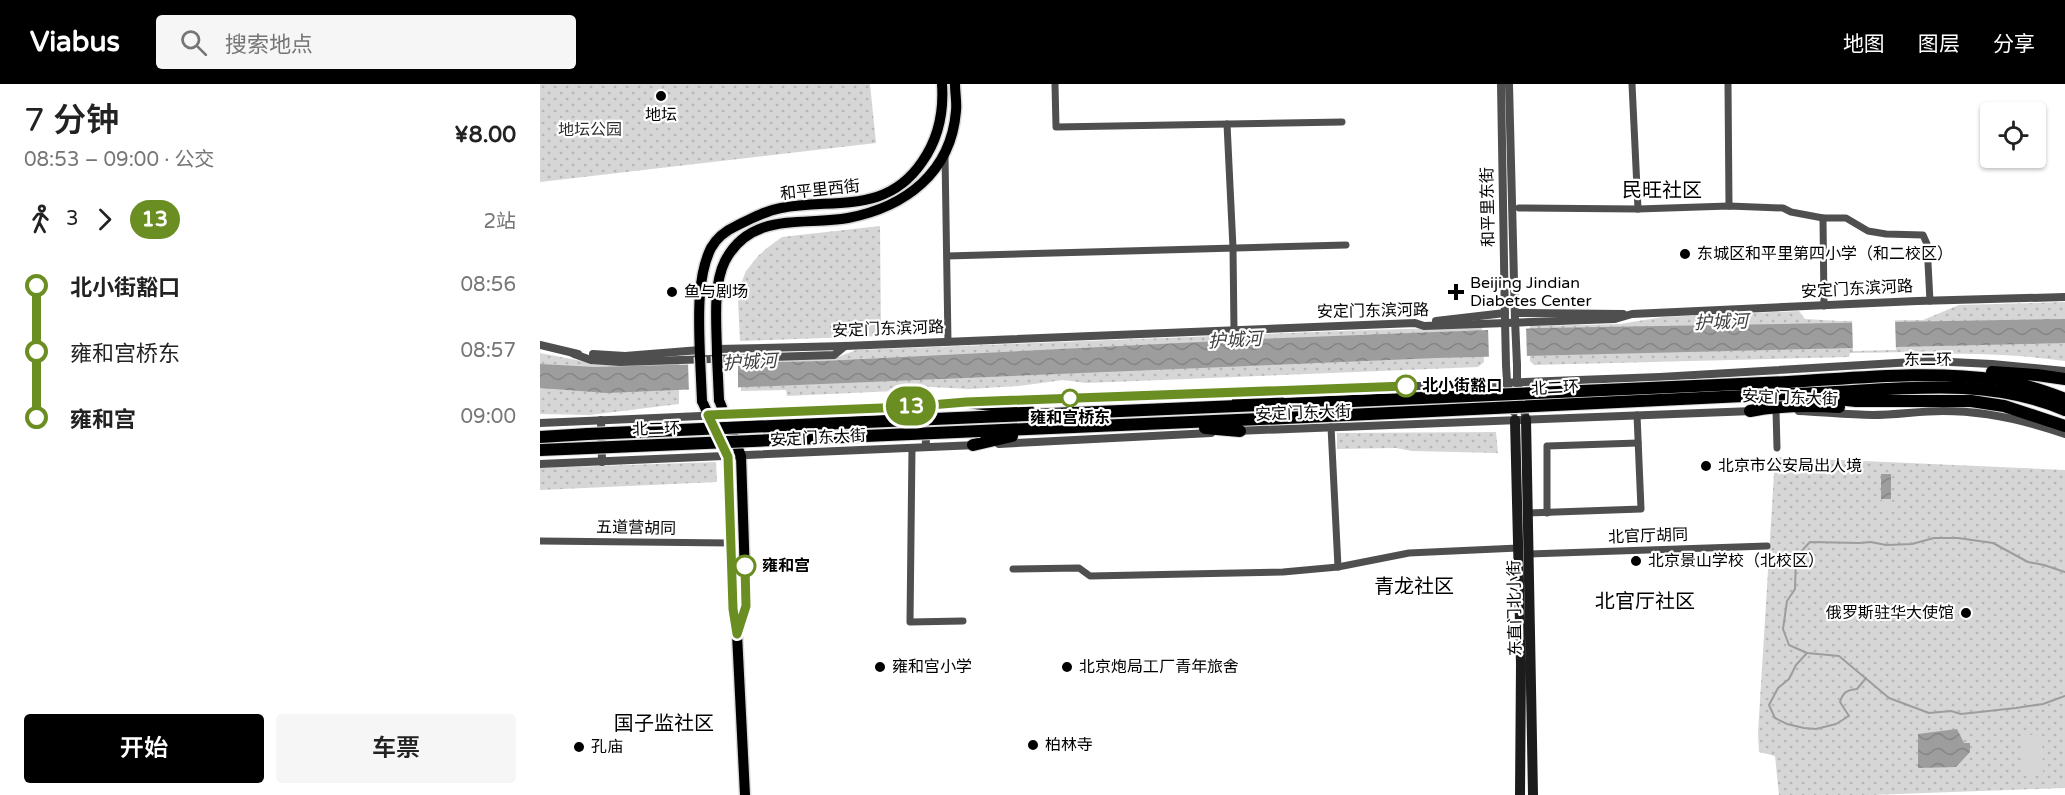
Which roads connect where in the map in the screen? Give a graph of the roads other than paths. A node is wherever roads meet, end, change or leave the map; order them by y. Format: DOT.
graph roads {
  1 [pos="942,84"];
  2 [pos="955,84"];
  3 [pos="1055,84"];
  4 [pos="1501,84"];
  5 [pos="1509,84"];
  6 [pos="1632,84"];
  7 [pos="1728,84"];
  8 [pos="1342,122"];
  9 [pos="1227,124"];
  10 [pos="945,152"];
  11 [pos="1729,206"];
  12 [pos="1519,208"];
  13 [pos="1638,209"];
  14 [pos="1823,218"];
  15 [pos="1347,244"];
  16 [pos="1233,248"];
  17 [pos="946,256"];
  18 [pos="2065,297"];
  19 [pos="1930,301"];
  20 [pos="1824,306"];
  21 [pos="1632,314"];
  22 [pos="1510,316"];
  23 [pos="1414,323"];
  24 [pos="1234,330"];
  25 [pos="948,342"];
  26 [pos="540,345"];
  27 [pos="845,346"];
  28 [pos="717,352"];
  29 [pos="700,353"];
  30 [pos="574,354"];
  31 [pos="2065,371"];
  32 [pos="1923,374"];
  33 [pos="1660,377"];
  34 [pos="2065,379"];
  35 [pos="1541,380"];
  36 [pos="2001,380"];
  37 [pos="1517,381"];
  38 [pos="1508,382"];
  39 [pos="1458,384"];
  40 [pos="1368,387"];
  41 [pos="1790,390"];
  42 [pos="1287,391"];
  43 [pos="2065,392"];
  44 [pos="2065,399"];
  45 [pos="1917,401"];
  46 [pos="966,402"];
  47 [pos="925,405"];
  48 [pos="1191,408"];
  49 [pos="1776,410"];
  50 [pos="2065,410"];
  51 [pos="1750,411"];
  52 [pos="1062,413"];
  53 [pos="725,414"];
  54 [pos="1660,414"];
  55 [pos="708,415"];
  56 [pos="1637,415"];
  57 [pos="1543,419"];
  58 [pos="601,420"];
  59 [pos="1521,420"];
  60 [pos="540,423"];
  61 [pos="1459,423"];
  62 [pos="1159,424"];
  63 [pos="1370,426"];
  64 [pos="2065,426"];
  65 [pos="1331,427"];
  66 [pos="1043,428"];
  67 [pos="1240,431"];
  68 [pos="2065,434"];
  69 [pos="540,437"];
  70 [pos="1638,443"];
  71 [pos="973,445"];
  72 [pos="926,447"];
  73 [pos="912,448"];
  74 [pos="1777,448"];
  75 [pos="540,450"];
  76 [pos="741,456"];
  77 [pos="728,457"];
  78 [pos="602,462"];
  79 [pos="540,464"];
  80 [pos="1528,513"];
  81 [pos="1546,513"];
  82 [pos="540,541"];
  83 [pos="731,543"];
  84 [pos="1767,546"];
  85 [pos="1518,548"];
  86 [pos="1529,554"];
  87 [pos="1338,567"];
  88 [pos="1013,569"];
  89 [pos="963,621"];
  90 [pos="737,634"];
  91 [pos="1526,664"];
  92 [pos="745,795"];
  93 [pos="1520,795"];
  94 [pos="1533,795"];
  1 -- 29 [label="main road, 和平里西街"];
  2 -- 10 [label="main road, 和平里西街"];
  3 -- 9 [label="street"];
  4 -- 22 [label="street, 和平里东街"];
  5 -- 22 [label="street, 和平里东街"];
  6 -- 13 [label="street"];
  7 -- 11 [label="street"];
  8 -- 9 [label="street"];
  9 -- 16 [label="street"];
  10 -- 17 [label="street"];
  10 -- 28 [label="main road, 和平里西街"];
  11 -- 13 [label="street"];
  11 -- 14 [label="street"];
  12 -- 13 [label="street"];
  14 -- 19 [label="street"];
  14 -- 20 [label="street"];
  15 -- 16 [label="street"];
  16 -- 17 [label="street"];
  16 -- 24 [label="street"];
  17 -- 25 [label="street"];
  18 -- 19 [label="street, 安定门东滨河路"];
  19 -- 20 [label="street, 安定门东滨河路"];
  20 -- 21 [label="street, 安定门东滨河路"];
  21 -- 22 [label="street"];
  21 -- 23 [label="street, 安定门东滨河路"];
  22 -- 23 [label="street"];
  22 -- 37 [label="street, 和平里东街, bridge"];
  22 -- 38 [label="street, 和平里东街, bridge"];
  23 -- 24 [label="street, 安定门东滨河路"];
  24 -- 25 [label="street, 安定门东滨河路"];
  25 -- 27 [label="street, 安定门东滨河路"];
  26 -- 30 [label="street"];
  27 -- 28 [label="street, 安定门东滨河路"];
  27 -- 30 [label="street"];
  28 -- 53 [label="main road, 和平里西街, bridge"];
  29 -- 30 [label="street"];
  29 -- 55 [label="main road, 和平里西街, bridge"];
  31 -- 33 [label="street, 安定门东大街"];
  32 -- 34 [label="highway"];
  32 -- 36 [label="highway, 东二环"];
  32 -- 41 [label="highway, 东二环"];
  33 -- 35 [label="street, 安定门东大街"];
  33 -- 54 [label="street"];
  35 -- 37 [label="street, 安定门东大街"];
  35 -- 57 [label="street"];
  36 -- 43 [label="highway"];
  36 -- 44 [label="highway, 东二环"];
  37 -- 38 [label="street, 安定门东大街"];
  37 -- 59 [label="street, 和平里东街"];
  38 -- 39 [label="street, 安定门东大街"];
  38 -- 59 [label="street, 和平里东街"];
  39 -- 40 [label="street, 安定门东大街"];
  39 -- 61 [label="street"];
  40 -- 42 [label="street, 安定门东大街"];
  40 -- 63 [label="street"];
  41 -- 45 [label="highway"];
  41 -- 48 [label="highway, 北二环, bridge"];
  41 -- 50 [label="highway, 北二环"];
  41 -- 62 [label="highway, 北二环, bridge"];
  42 -- 46 [label="street, 安定门东大街"];
  42 -- 48 [label="highway"];
  45 -- 51 [label="highway"];
  45 -- 64 [label="highway"];
  46 -- 47 [label="street, 安定门东大街"];
  46 -- 52 [label="highway"];
  47 -- 53 [label="street, 安定门东大街"];
  47 -- 72 [label="street"];
  48 -- 52 [label="highway, 北二环"];
  49 -- 51 [label="street, 安定门东大街"];
  49 -- 68 [label="street, 安定门东大街"];
  49 -- 74 [label="street"];
  51 -- 54 [label="street, 安定门东大街"];
  52 -- 69 [label="highway, 北二环, bridge"];
  53 -- 55 [label="street, 安定门东大街"];
  53 -- 76 [label="main road"];
  54 -- 56 [label="street, 安定门东大街"];
  55 -- 58 [label="street, 安定门东大街"];
  55 -- 77 [label="main road"];
  56 -- 57 [label="street, 安定门东大街"];
  56 -- 70 [label="street"];
  57 -- 59 [label="street, 安定门东大街"];
  58 -- 60 [label="street, 安定门东大街"];
  58 -- 78 [label="street"];
  59 -- 61 [label="street, 安定门东大街"];
  59 -- 80 [label="main road, 东直门北小街"];
  59 -- 85 [label="main road, 东直门北小街"];
  61 -- 63 [label="street, 安定门东大街"];
  62 -- 66 [label="highway, 北二环"];
  62 -- 67 [label="highway"];
  63 -- 65 [label="street, 安定门东大街"];
  65 -- 67 [label="street, 安定门东大街"];
  65 -- 87 [label="street"];
  66 -- 71 [label="highway"];
  66 -- 75 [label="highway, 北二环, bridge"];
  67 -- 71 [label="street, 安定门东大街"];
  70 -- 81 [label="street"];
  70 -- 81 [label="street"];
  71 -- 72 [label="street, 安定门东大街"];
  72 -- 73 [label="street, 安定门东大街"];
  73 -- 76 [label="street, 安定门东大街"];
  73 -- 89 [label="street"];
  76 -- 77 [label="street, 安定门东大街"];
  76 -- 90 [label="main road"];
  77 -- 78 [label="street, 安定门东大街"];
  77 -- 83 [label="main road"];
  78 -- 79 [label="street, 安定门东大街"];
  80 -- 81 [label="street"];
  80 -- 86 [label="main road, 东直门北小街"];
  82 -- 83 [label="street, 五道营胡同"];
  83 -- 90 [label="main road"];
  84 -- 86 [label="street, 北官厅胡同"];
  85 -- 87 [label="street"];
  85 -- 91 [label="main road, 东直门北小街"];
  86 -- 91 [label="main road, 东直门北小街"];
  87 -- 88 [label="street"];
  90 -- 92 [label="main road"];
  91 -- 93 [label="main road, 东直门北小街"];
  91 -- 94 [label="main road, 东直门北小街"];
}
